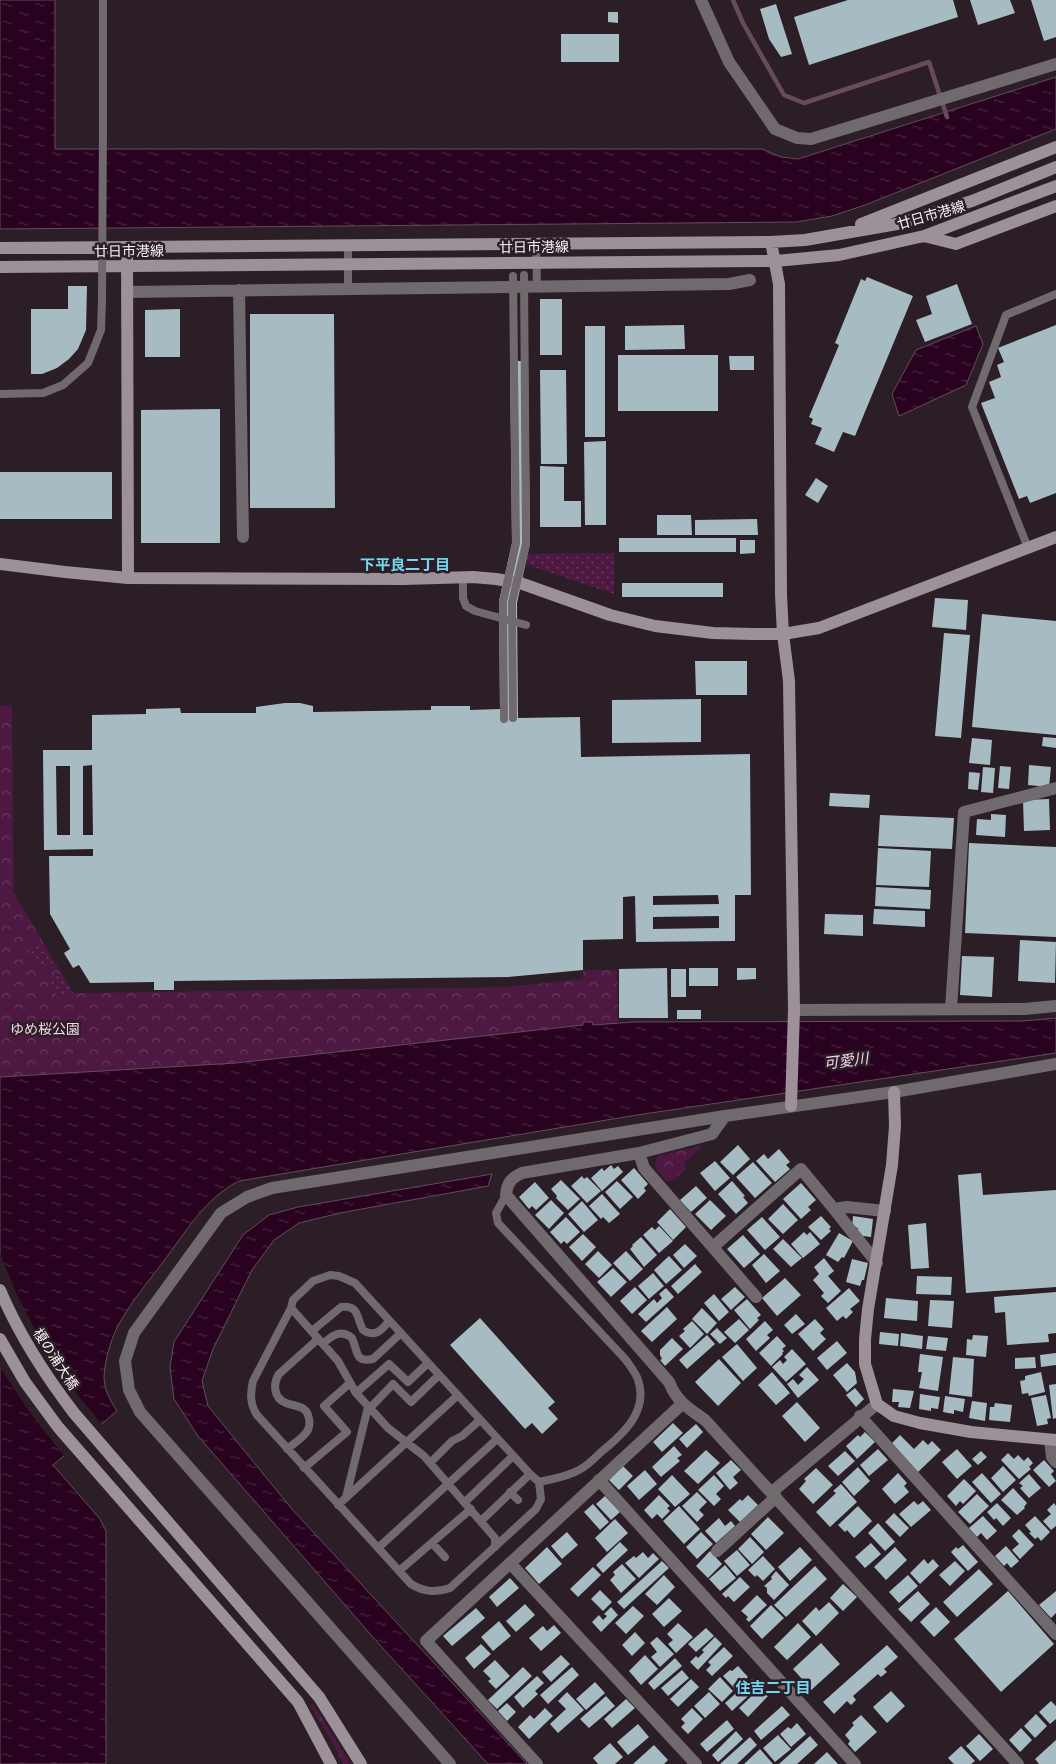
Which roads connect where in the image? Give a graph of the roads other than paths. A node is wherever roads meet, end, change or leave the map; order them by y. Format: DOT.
graph roads {
  1 [pos="103,0"];
  2 [pos="701,0"];
  3 [pos="1056,64"];
  4 [pos="1056,147"];
  5 [pos="1056,168"];
  6 [pos="1056,186"];
  7 [pos="1056,206"];
  8 [pos="838,233"];
  9 [pos="924,236"];
  10 [pos="771,242"];
  11 [pos="536,244"];
  12 [pos="348,245"];
  13 [pos="127,247"];
  14 [pos="0,248"];
  15 [pos="776,261"];
  16 [pos="536,262"];
  17 [pos="348,264"];
  18 [pos="127,266"];
  19 [pos="0,267"];
  20 [pos="750,280"];
  21 [pos="518,281"];
  22 [pos="537,286"];
  23 [pos="348,289"];
  24 [pos="239,290"];
  25 [pos="127,292"];
  26 [pos="1056,294"];
  27 [pos="0,394"];
  28 [pos="243,536"];
  29 [pos="1056,537"];
  30 [pos="1028,548"];
  31 [pos="0,564"];
  32 [pos="463,577"];
  33 [pos="128,578"];
  34 [pos="526,625"];
  35 [pos="783,634"];
  36 [pos="504,718"];
  37 [pos="513,718"];
  38 [pos="1056,788"];
  39 [pos="1056,1006"];
  40 [pos="952,1009"];
  41 [pos="794,1015"];
  42 [pos="1056,1064"];
  43 [pos="894,1092"];
  44 [pos="792,1101"];
  45 [pos="726,1116"];
  46 [pos="639,1153"];
  47 [pos="506,1195"];
  48 [pos="834,1209"];
  49 [pos="885,1211"];
  50 [pos="714,1247"];
  51 [pos="877,1263"];
  52 [pos="0,1290"];
  53 [pos="756,1297"];
  54 [pos="291,1308"];
  55 [pos="389,1321"];
  56 [pos="312,1332"];
  57 [pos="401,1333"];
  58 [pos="0,1339"];
  59 [pos="321,1342"];
  60 [pos="428,1363"];
  61 [pos="439,1375"];
  62 [pos="350,1383"];
  63 [pos="356,1393"];
  64 [pos="458,1396"];
  65 [pos="682,1404"];
  66 [pos="877,1404"];
  67 [pos="369,1407"];
  68 [pos="860,1416"];
  69 [pos="480,1420"];
  70 [pos="497,1439"];
  71 [pos="1053,1440"];
  72 [pos="406,1442"];
  73 [pos="287,1449"];
  74 [pos="513,1456"];
  75 [pos="1056,1462"];
  76 [pos="430,1463"];
  77 [pos="304,1468"];
  78 [pos="530,1474"];
  79 [pos="599,1480"];
  80 [pos="539,1482"];
  81 [pos="449,1483"];
  82 [pos="510,1492"];
  83 [pos="774,1494"];
  84 [pos="346,1497"];
  85 [pos="518,1500"];
  86 [pos="465,1502"];
  87 [pos="338,1505"];
  88 [pos="471,1509"];
  89 [pos="482,1520"];
  90 [pos="432,1543"];
  91 [pos="495,1547"];
  92 [pos="378,1548"];
  93 [pos="717,1550"];
  94 [pos="445,1557"];
  95 [pos="510,1563"];
  96 [pos="399,1571"];
  97 [pos="1056,1634"];
  98 [pos="331,1764"];
  99 [pos="361,1764"];
  100 [pos="450,1764"];
  101 [pos="538,1764"];
  102 [pos="696,1764"];
  103 [pos="855,1764"];
  104 [pos="1018,1764"];
  1 -- 27 [label="lane, bridge"];
  2 -- 3 [label="street"];
  4 -- 8 [label="street"];
  5 -- 8 [label="street, 廿日市港線"];
  6 -- 9 [label="street, 廿日市港線"];
  7 -- 9 [label="street"];
  8 -- 10 [label="street, 廿日市港線"];
  9 -- 15 [label="street, 廿日市港線"];
  10 -- 11 [label="street, 廿日市港線"];
  10 -- 15 [label="street"];
  11 -- 12 [label="street, 廿日市港線"];
  11 -- 16 [label="lane"];
  12 -- 13 [label="street, 廿日市港線"];
  12 -- 17 [label="lane"];
  13 -- 14 [label="street, 廿日市港線"];
  13 -- 18 [label="street"];
  15 -- 16 [label="street, 廿日市港線"];
  15 -- 35 [label="street"];
  16 -- 17 [label="street, 廿日市港線"];
  16 -- 22 [label="lane"];
  17 -- 18 [label="street, 廿日市港線"];
  17 -- 23 [label="lane"];
  18 -- 19 [label="street, 廿日市港線"];
  18 -- 25 [label="street"];
  20 -- 22 [label="street"];
  21 -- 22 [label="street"];
  21 -- 23 [label="street"];
  21 -- 36 [label="lane, bridge"];
  21 -- 37 [label="lane, bridge"];
  23 -- 24 [label="street"];
  24 -- 25 [label="street"];
  24 -- 28 [label="street"];
  25 -- 33 [label="street"];
  26 -- 30 [label="lane"];
  29 -- 30 [label="street"];
  30 -- 35 [label="street"];
  31 -- 33 [label="street"];
  32 -- 33 [label="street"];
  32 -- 34 [label="lane"];
  32 -- 35 [label="street"];
  35 -- 41 [label="street"];
  38 -- 40 [label="street"];
  39 -- 40 [label="street"];
  40 -- 41 [label="street"];
  41 -- 44 [label="street"];
  42 -- 43 [label="street"];
  43 -- 44 [label="street"];
  43 -- 49 [label="street"];
  44 -- 45 [label="street"];
  45 -- 46 [label="street"];
  45 -- 100 [label="street"];
  46 -- 47 [label="street"];
  46 -- 50 [label="street"];
  47 -- 65 [label="street"];
  47 -- 80 [label="lane"];
  48 -- 49 [label="street"];
  48 -- 50 [label="street"];
  48 -- 51 [label="street"];
  49 -- 51 [label="street"];
  50 -- 53 [label="street"];
  51 -- 66 [label="street"];
  52 -- 99 [label="street, 榎の浦大橋"];
  54 -- 55 [label="lane"];
  54 -- 56 [label="lane"];
  54 -- 73 [label="lane"];
  55 -- 56 [label="lane"];
  55 -- 57 [label="lane"];
  56 -- 59 [label="lane"];
  57 -- 59 [label="lane"];
  57 -- 60 [label="lane"];
  58 -- 98 [label="street"];
  59 -- 62 [label="lane"];
  59 -- 73 [label="lane"];
  60 -- 61 [label="lane"];
  60 -- 63 [label="lane"];
  61 -- 64 [label="lane"];
  61 -- 67 [label="lane"];
  62 -- 63 [label="lane"];
  62 -- 77 [label="lane"];
  63 -- 67 [label="lane"];
  64 -- 69 [label="lane"];
  64 -- 72 [label="lane"];
  65 -- 79 [label="street"];
  65 -- 83 [label="street"];
  66 -- 68 [label="street"];
  66 -- 71 [label="street"];
  67 -- 72 [label="lane"];
  67 -- 84 [label="lane"];
  68 -- 83 [label="street"];
  68 -- 97 [label="street"];
  69 -- 70 [label="lane"];
  69 -- 76 [label="lane"];
  70 -- 74 [label="lane"];
  70 -- 81 [label="lane"];
  71 -- 75 [label="street"];
  72 -- 76 [label="lane"];
  72 -- 84 [label="lane"];
  73 -- 77 [label="lane"];
  74 -- 78 [label="lane"];
  74 -- 86 [label="lane"];
  76 -- 81 [label="lane"];
  77 -- 87 [label="lane"];
  78 -- 80 [label="lane"];
  78 -- 82 [label="lane"];
  79 -- 95 [label="street"];
  79 -- 103 [label="street"];
  80 -- 91 [label="lane"];
  81 -- 86 [label="lane"];
  81 -- 92 [label="lane"];
  82 -- 85 [label="lane"];
  82 -- 89 [label="lane"];
  83 -- 93 [label="street"];
  83 -- 104 [label="street"];
  84 -- 87 [label="lane"];
  86 -- 88 [label="lane"];
  87 -- 92 [label="lane"];
  88 -- 89 [label="lane"];
  88 -- 90 [label="lane"];
  89 -- 91 [label="lane"];
  90 -- 94 [label="lane"];
  90 -- 96 [label="lane"];
  91 -- 96 [label="lane"];
  92 -- 96 [label="lane"];
  95 -- 101 [label="street"];
  95 -- 102 [label="street"];
}
